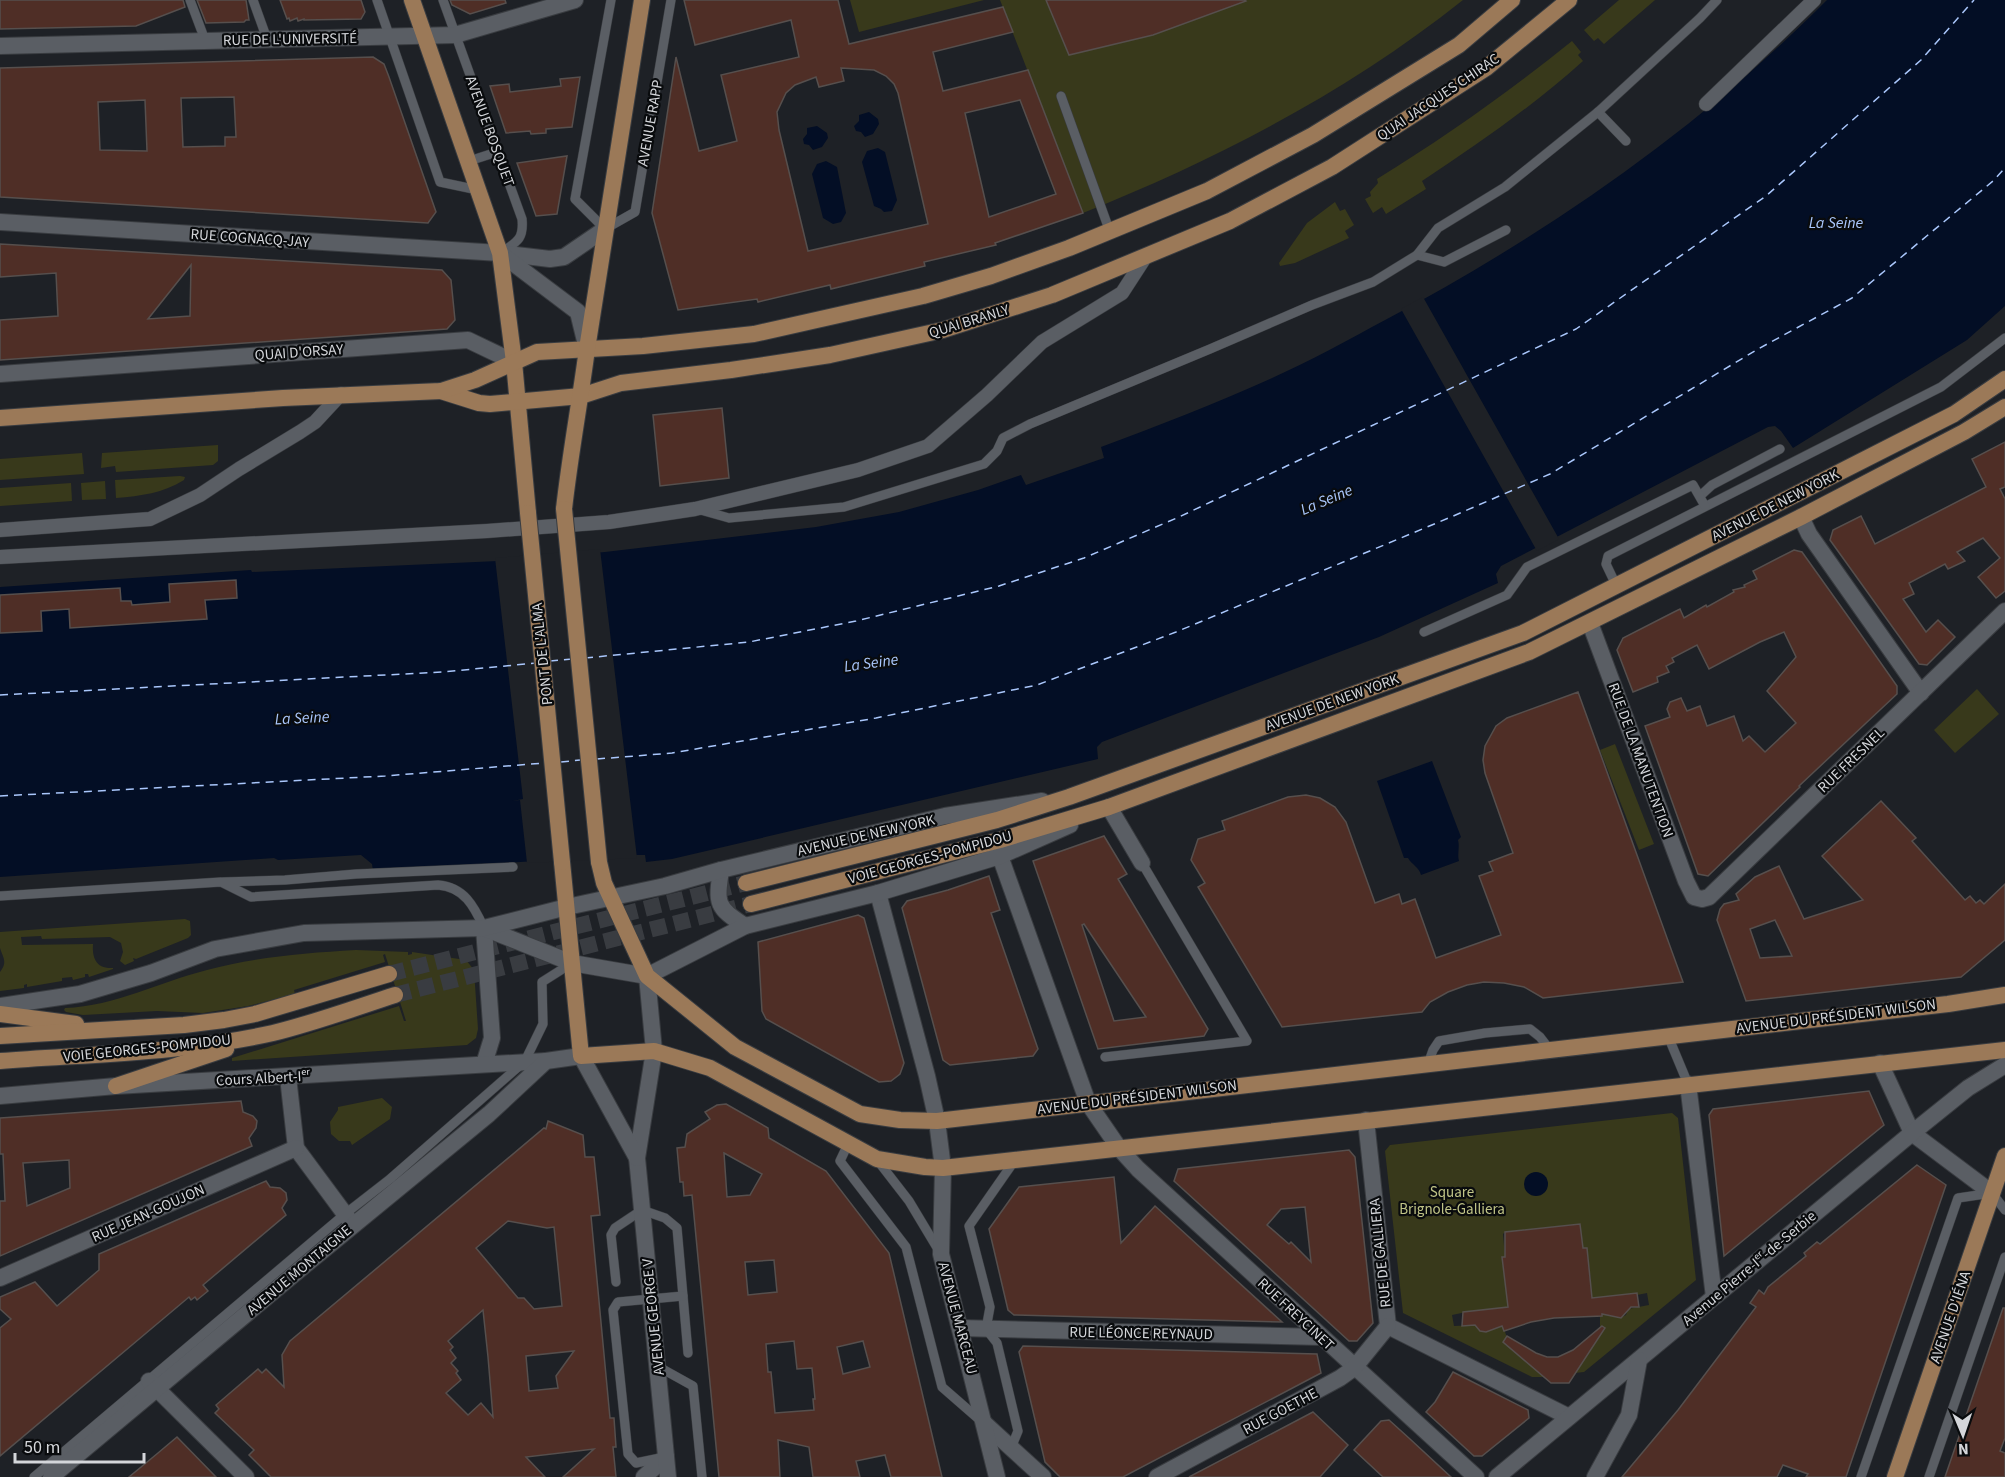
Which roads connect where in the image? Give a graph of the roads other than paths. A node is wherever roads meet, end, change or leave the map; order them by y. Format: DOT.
graph roads {
  1 [pos="190,0"];
  2 [pos="253,0"];
  3 [pos="377,0"];
  4 [pos="412,0"];
  5 [pos="442,0"];
  6 [pos="575,0"];
  7 [pos="611,0"];
  8 [pos="642,0"];
  9 [pos="672,0"];
  10 [pos="1512,0"];
  11 [pos="1569,0"];
  12 [pos="1717,0"];
  13 [pos="1814,0"];
  14 [pos="455,35"];
  15 [pos="389,37"];
  16 [pos="424,37"];
  17 [pos="267,39"];
  18 [pos="205,40"];
  19 [pos="0,46"];
  20 [pos="1061,96"];
  21 [pos="1706,104"];
  22 [pos="1598,112"];
  23 [pos="1626,141"];
  24 [pos="497,152"];
  25 [pos="469,161"];
  26 [pos="1332,167"];
  27 [pos="479,190"];
  28 [pos="0,222"];
  29 [pos="605,229"];
  30 [pos="1506,230"];
  31 [pos="1110,232"];
  32 [pos="500,254"];
  33 [pos="1417,255"];
  34 [pos="1146,256"];
  35 [pos="2005,338"];
  36 [pos="586,349"];
  37 [pos="514,362"];
  38 [pos="0,374"];
  39 [pos="2005,379"];
  40 [pos="441,391"];
  41 [pos="341,394"];
  42 [pos="581,396"];
  43 [pos="517,402"];
  44 [pos="2005,407"];
  45 [pos="0,418"];
  46 [pos="1780,449"];
  47 [pos="1700,496"];
  48 [pos="1705,506"];
  49 [pos="695,509"];
  50 [pos="1801,518"];
  51 [pos="0,530"];
  52 [pos="0,557"];
  53 [pos="1617,585"];
  54 [pos="2005,611"];
  55 [pos="1590,623"];
  56 [pos="1424,632"];
  57 [pos="1921,693"];
  58 [pos="1069,796"];
  59 [pos="1108,807"];
  60 [pos="1000,856"];
  61 [pos="1142,863"];
  62 [pos="513,867"];
  63 [pos="721,870"];
  64 [pos="221,882"];
  65 [pos="746,883"];
  66 [pos="878,893"];
  67 [pos="0,896"];
  68 [pos="611,897"];
  69 [pos="1694,897"];
  70 [pos="751,904"];
  71 [pos="567,907"];
  72 [pos="745,926"];
  73 [pos="483,928"];
  74 [pos="572,963"];
  75 [pos="389,974"];
  76 [pos="647,976"];
  77 [pos="2005,994"];
  78 [pos="395,995"];
  79 [pos="0,1006"];
  80 [pos="0,1014"];
  81 [pos="112,1029"];
  82 [pos="274,1033"];
  83 [pos="0,1036"];
  84 [pos="1668,1036"];
  85 [pos="1550,1050"];
  86 [pos="2005,1050"];
  87 [pos="654,1051"];
  88 [pos="581,1056"];
  89 [pos="1105,1057"];
  90 [pos="0,1061"];
  91 [pos="546,1061"];
  92 [pos="525,1062"];
  93 [pos="1880,1063"];
  94 [pos="484,1064"];
  95 [pos="1428,1064"];
  96 [pos="2005,1065"];
  97 [pos="288,1077"];
  98 [pos="1688,1084"];
  99 [pos="116,1086"];
  100 [pos="0,1096"];
  101 [pos="1088,1103"];
  102 [pos="1366,1120"];
  103 [pos="937,1121"];
  104 [pos="1912,1133"];
  105 [pos="848,1144"];
  106 [pos="296,1148"];
  107 [pos="1119,1148"];
  108 [pos="2005,1156"];
  109 [pos="637,1158"];
  110 [pos="877,1159"];
  111 [pos="1016,1159"];
  112 [pos="943,1168"];
  113 [pos="1992,1193"];
  114 [pos="642,1210"];
  115 [pos="2005,1210"];
  116 [pos="349,1220"];
  117 [pos="941,1254"];
  118 [pos="2005,1257"];
  119 [pos="0,1278"];
  120 [pos="616,1282"];
  121 [pos="683,1296"];
  122 [pos="1714,1297"];
  123 [pos="651,1299"];
  124 [pos="1388,1326"];
  125 [pos="960,1328"];
  126 [pos="987,1329"];
  127 [pos="1321,1337"];
  128 [pos="688,1353"];
  129 [pos="1639,1360"];
  130 [pos="657,1365"];
  131 [pos="1354,1368"];
  132 [pos="153,1385"];
  133 [pos="1569,1417"];
  134 [pos="985,1424"];
  135 [pos="1011,1448"];
  136 [pos="666,1457"];
  137 [pos="34,1477"];
  138 [pos="51,1477"];
  139 [pos="246,1477"];
  140 [pos="644,1477"];
  141 [pos="656,1477"];
  142 [pos="668,1477"];
  143 [pos="702,1477"];
  144 [pos="997,1477"];
  145 [pos="1042,1477"];
  146 [pos="1157,1477"];
  147 [pos="1476,1477"];
  148 [pos="1497,1477"];
  149 [pos="1595,1477"];
  150 [pos="1861,1477"];
  151 [pos="1895,1477"];
  152 [pos="1929,1477"];
  1 -- 18 [label="lane"];
  2 -- 17 [label="lane"];
  3 -- 15 [label="lane, AVENUE BOSQUET"];
  4 -- 16 [label="main road, AVENUE BOSQUET"];
  5 -- 14 [label="lane, AVENUE BOSQUET"];
  6 -- 14 [label="street, RUE DE L'UNIVERSITÉ"];
  7 -- 29 [label="lane"];
  8 -- 29 [label="main road, AVENUE RAPP"];
  9 -- 29 [label="lane, AVENUE RAPP"];
  10 -- 31 [label="main road"];
  11 -- 26 [label="main road, QUAI JACQUES CHIRAC"];
  12 -- 22 [label="lane"];
  13 -- 21 [label="street"];
  14 -- 16 [label="street, RUE DE L'UNIVERSITÉ"];
  14 -- 24 [label="lane, AVENUE BOSQUET"];
  15 -- 16 [label="street, RUE DE L'UNIVERSITÉ"];
  15 -- 17 [label="street, RUE DE L'UNIVERSITÉ"];
  15 -- 27 [label="lane, AVENUE BOSQUET"];
  16 -- 25 [label="main road, AVENUE BOSQUET"];
  17 -- 18 [label="street, RUE DE L'UNIVERSITÉ"];
  18 -- 19 [label="street, RUE DE L'UNIVERSITÉ"];
  20 -- 31 [label="lane"];
  22 -- 23 [label="lane"];
  22 -- 33 [label="lane"];
  24 -- 25 [label="lane"];
  24 -- 32 [label="lane, AVENUE BOSQUET"];
  25 -- 27 [label="main road, AVENUE BOSQUET"];
  26 -- 34 [label="main road, QUAI BRANLY"];
  27 -- 32 [label="main road, AVENUE BOSQUET"];
  28 -- 32 [label="street, RUE COGNACQ-JAY"];
  29 -- 32 [label="street, RUE COGNACQ-JAY"];
  29 -- 36 [label="main road"];
  30 -- 33 [label="lane"];
  31 -- 36 [label="main road"];
  32 -- 36 [label="street"];
  32 -- 37 [label="main road, AVENUE BOSQUET"];
  33 -- 49 [label="lane"];
  34 -- 42 [label="main road, QUAI BRANLY"];
  34 -- 49 [label="street"];
  35 -- 48 [label="lane"];
  36 -- 37 [label="main road"];
  36 -- 42 [label="main road"];
  37 -- 38 [label="street, QUAI D'ORSAY"];
  37 -- 40 [label="main road"];
  37 -- 43 [label="main road, AVENUE BOSQUET"];
  39 -- 53 [label="main road, AVENUE DE NEW YORK"];
  40 -- 41 [label="main road"];
  40 -- 43 [label="main road"];
  41 -- 45 [label="main road"];
  41 -- 51 [label="street"];
  42 -- 43 [label="main road, QUAI BRANLY"];
  42 -- 68 [label="main road, bridge"];
  43 -- 71 [label="main road, PONT DE L'ALMA, bridge"];
  44 -- 50 [label="main road, AVENUE DE NEW YORK"];
  46 -- 47 [label="lane"];
  47 -- 48 [label="lane"];
  47 -- 56 [label="lane"];
  48 -- 53 [label="lane"];
  49 -- 52 [label="street"];
  50 -- 55 [label="main road, AVENUE DE NEW YORK"];
  50 -- 57 [label="street"];
  53 -- 58 [label="main road, AVENUE DE NEW YORK"];
  54 -- 57 [label="street, RUE FRESNEL"];
  55 -- 59 [label="main road, AVENUE DE NEW YORK"];
  55 -- 69 [label="street, RUE DE LA MANUTENTION"];
  57 -- 69 [label="street, RUE FRESNEL"];
  58 -- 63 [label="street, AVENUE DE NEW YORK"];
  58 -- 65 [label="main road, VOIE GEORGES-POMPIDOU"];
  59 -- 60 [label="street, AVENUE DE NEW YORK"];
  59 -- 61 [label="street"];
  59 -- 70 [label="main road, VOIE GEORGES-POMPIDOU"];
  60 -- 66 [label="street, AVENUE DE NEW YORK"];
  60 -- 101 [label="street, RUE FREYCINET"];
  61 -- 89 [label="lane"];
  62 -- 64 [label="lane"];
  63 -- 68 [label="street, AVENUE DE NEW YORK"];
  63 -- 72 [label="street"];
  64 -- 67 [label="lane"];
  64 -- 73 [label="lane"];
  66 -- 72 [label="street, AVENUE DE NEW YORK"];
  66 -- 103 [label="street, AVENUE MARCEAU"];
  68 -- 71 [label="street, AVENUE DE NEW YORK"];
  68 -- 76 [label="main road"];
  71 -- 73 [label="street, AVENUE DE NEW YORK"];
  71 -- 74 [label="main road, PONT DE L'ALMA"];
  72 -- 76 [label="street, AVENUE DE NEW YORK"];
  73 -- 74 [label="street"];
  73 -- 79 [label="street"];
  73 -- 94 [label="street"];
  74 -- 76 [label="street"];
  74 -- 88 [label="main road, PONT DE L'ALMA"];
  74 -- 92 [label="lane"];
  75 -- 81 [label="main road, VOIE GEORGES-POMPIDOU"];
  76 -- 87 [label="street, AVENUE GEORGE V"];
  76 -- 103 [label="main road, AVENUE DU PRÉSIDENT WILSON"];
  77 -- 84 [label="main road, AVENUE DU PRÉSIDENT WILSON"];
  78 -- 82 [label="main road, VOIE GEORGES-POMPIDOU"];
  80 -- 81 [label="main road"];
  81 -- 83 [label="main road, VOIE GEORGES-POMPIDOU"];
  82 -- 90 [label="main road, VOIE GEORGES-POMPIDOU"];
  82 -- 99 [label="main road"];
  84 -- 85 [label="main road, AVENUE DU PRÉSIDENT WILSON"];
  84 -- 98 [label="lane"];
  85 -- 95 [label="main road, AVENUE DU PRÉSIDENT WILSON"];
  85 -- 95 [label="lane"];
  86 -- 93 [label="main road"];
  87 -- 88 [label="main road"];
  87 -- 105 [label="main road"];
  87 -- 109 [label="street, AVENUE GEORGE V"];
  88 -- 91 [label="street, Cours Albert-Iᵉʳ"];
  88 -- 109 [label="street, AVENUE GEORGE V"];
  91 -- 92 [label="street, Cours Albert-Iᵉʳ"];
  91 -- 116 [label="street, AVENUE MONTAIGNE"];
  92 -- 94 [label="street, Cours Albert-Iᵉʳ"];
  92 -- 116 [label="lane, AVENUE MONTAIGNE"];
  93 -- 98 [label="main road"];
  93 -- 104 [label="street"];
  94 -- 97 [label="street, Cours Albert-Iᵉʳ"];
  95 -- 101 [label="main road, AVENUE DU PRÉSIDENT WILSON"];
  96 -- 104 [label="street, Avenue Pierre-Iᵉʳ-de-Serbie"];
  97 -- 99 [label="street, Cours Albert-Iᵉʳ"];
  97 -- 106 [label="street"];
  98 -- 102 [label="main road"];
  98 -- 122 [label="street"];
  99 -- 100 [label="street, Cours Albert-Iᵉʳ"];
  101 -- 103 [label="main road, AVENUE DU PRÉSIDENT WILSON"];
  101 -- 107 [label="street, RUE FREYCINET"];
  102 -- 107 [label="main road"];
  102 -- 124 [label="street, RUE DE GALLIERA"];
  103 -- 112 [label="street, AVENUE MARCEAU"];
  104 -- 113 [label="street"];
  104 -- 122 [label="street, Avenue Pierre-Iᵉʳ-de-Serbie"];
  105 -- 110 [label="main road"];
  105 -- 134 [label="lane"];
  106 -- 116 [label="street"];
  106 -- 119 [label="street, RUE JEAN-GOUJON"];
  107 -- 111 [label="main road"];
  107 -- 127 [label="street, RUE FREYCINET"];
  108 -- 113 [label="main road, AVENUE D'IÉNA"];
  109 -- 114 [label="street, AVENUE GEORGE V"];
  110 -- 112 [label="main road"];
  110 -- 117 [label="lane"];
  111 -- 112 [label="main road"];
  111 -- 126 [label="lane"];
  112 -- 117 [label="street, AVENUE MARCEAU"];
  113 -- 115 [label="lane"];
  113 -- 150 [label="lane"];
  113 -- 151 [label="main road, AVENUE D'IÉNA"];
  114 -- 120 [label="lane"];
  114 -- 121 [label="lane"];
  114 -- 123 [label="street, AVENUE GEORGE V"];
  116 -- 132 [label="street, AVENUE MONTAIGNE"];
  117 -- 125 [label="street, AVENUE MARCEAU"];
  118 -- 152 [label="lane"];
  121 -- 123 [label="lane"];
  121 -- 128 [label="lane"];
  122 -- 129 [label="street, Avenue Pierre-Iᵉʳ-de-Serbie"];
  123 -- 130 [label="street, AVENUE GEORGE V"];
  123 -- 136 [label="lane"];
  124 -- 131 [label="street, RUE GOETHE"];
  124 -- 133 [label="street, RUE DE GALLIERA"];
  125 -- 126 [label="street, RUE LÉONCE REYNAUD"];
  125 -- 134 [label="street, AVENUE MARCEAU"];
  126 -- 127 [label="street, RUE LÉONCE REYNAUD"];
  126 -- 135 [label="lane"];
  127 -- 131 [label="street, RUE FREYCINET"];
  129 -- 133 [label="street, Avenue Pierre-Iᵉʳ-de-Serbie"];
  129 -- 149 [label="street"];
  130 -- 136 [label="street, AVENUE GEORGE V"];
  130 -- 143 [label="lane"];
  131 -- 146 [label="street, RUE GOETHE"];
  131 -- 147 [label="street, RUE FREYCINET"];
  132 -- 137 [label="lane, AVENUE MONTAIGNE"];
  132 -- 138 [label="street, AVENUE MONTAIGNE"];
  132 -- 139 [label="street"];
  133 -- 148 [label="street, Avenue Pierre-Iᵉʳ-de-Serbie"];
  134 -- 135 [label="street"];
  134 -- 144 [label="street, AVENUE MARCEAU"];
  135 -- 145 [label="street"];
  136 -- 140 [label="street"];
  136 -- 141 [label="lane"];
  136 -- 142 [label="street, AVENUE GEORGE V"];
}
